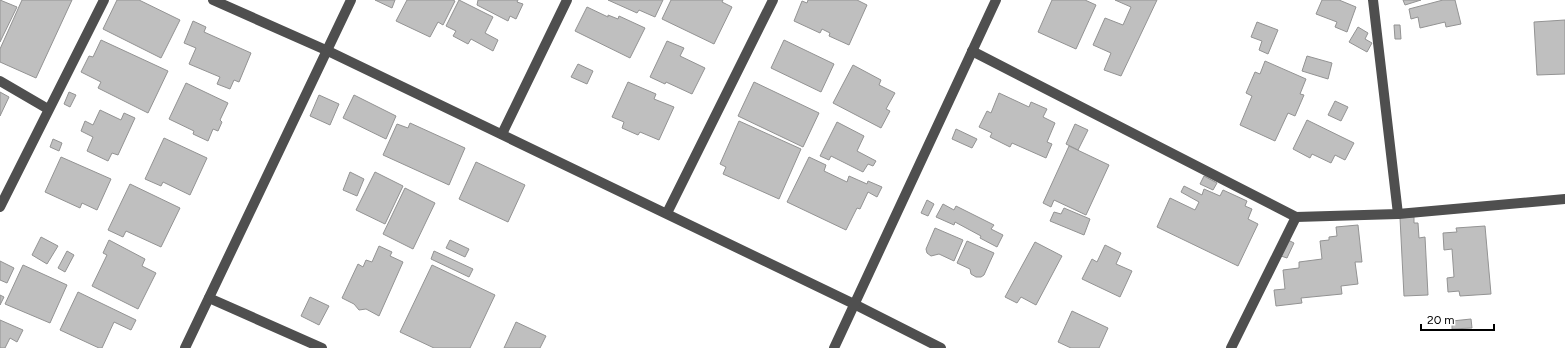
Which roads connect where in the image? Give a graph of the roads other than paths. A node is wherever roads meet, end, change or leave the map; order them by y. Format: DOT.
graph roads {
  1 [pos="104,0"];
  2 [pos="213,0"];
  3 [pos="351,0"];
  4 [pos="566,0"];
  5 [pos="773,0"];
  6 [pos="996,0"];
  7 [pos="1373,0"];
  8 [pos="328,51"];
  9 [pos="972,51"];
  10 [pos="0,81"];
  11 [pos="48,109"];
  12 [pos="502,134"];
  13 [pos="1565,199"];
  14 [pos="0,207"];
  15 [pos="667,213"];
  16 [pos="1398,214"];
  17 [pos="1296,217"];
  18 [pos="209,298"];
  19 [pos="854,304"];
  20 [pos="185,348"];
  21 [pos="322,348"];
  22 [pos="834,348"];
  23 [pos="940,348"];
  24 [pos="1231,348"];
  1 -- 11 [label="street"];
  2 -- 8 [label="street"];
  3 -- 8 [label="street"];
  4 -- 12 [label="street"];
  5 -- 15 [label="street"];
  6 -- 9 [label="street"];
  7 -- 16 [label="street"];
  8 -- 12 [label="street"];
  8 -- 18 [label="street"];
  9 -- 17 [label="street"];
  9 -- 19 [label="street"];
  10 -- 11 [label="street"];
  11 -- 14 [label="street"];
  12 -- 15 [label="street"];
  13 -- 16 [label="street"];
  15 -- 19 [label="street"];
  16 -- 17 [label="street"];
  17 -- 24 [label="street"];
  18 -- 20 [label="street"];
  18 -- 21 [label="street"];
  19 -- 22 [label="street"];
  19 -- 23 [label="street"];
}
